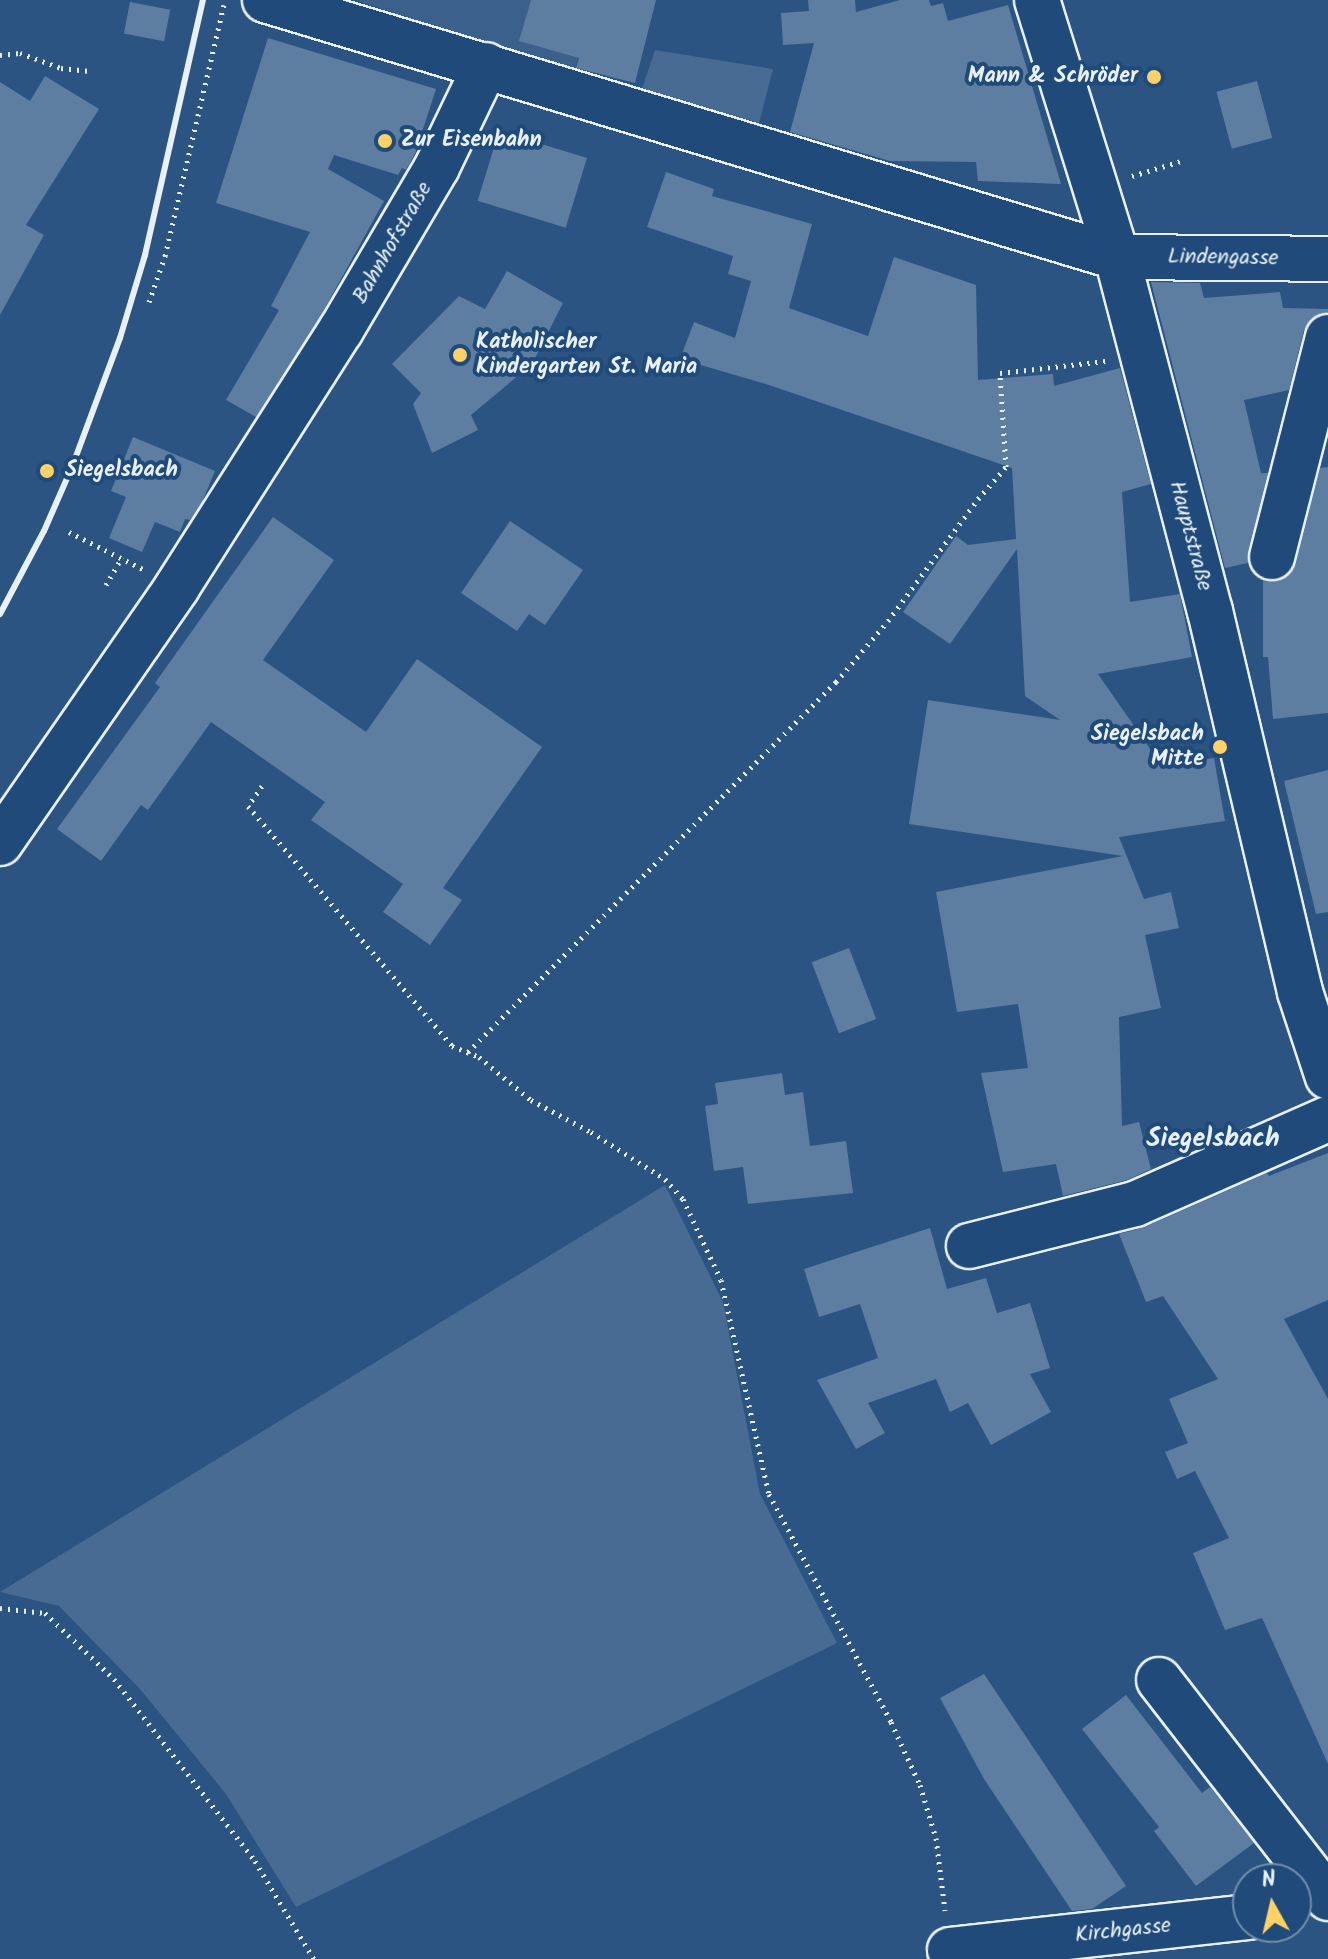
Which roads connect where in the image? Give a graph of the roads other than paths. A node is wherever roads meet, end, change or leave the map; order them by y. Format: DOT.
graph roads {
  1 [pos="265,0"];
  2 [pos="1037,0"];
  3 [pos="486,65"];
  4 [pos="1117,257"];
  5 [pos="1328,259"];
  6 [pos="1328,337"];
  7 [pos="1272,557"];
  8 [pos="0,843"];
  9 [pos="1328,1077"];
  10 [pos="1328,1119"];
  11 [pos="969,1246"];
  12 [pos="1159,1680"];
  13 [pos="1292,1863"];
  14 [pos="1232,1919"];
  15 [pos="950,1950"];
  1 -- 3 [label="street"];
  2 -- 4 [label="street, Hauptstraße"];
  3 -- 4 [label="street"];
  3 -- 8 [label="street, Bahnhofstraße"];
  4 -- 5 [label="street, Lindengasse"];
  4 -- 9 [label="street, Hauptstraße"];
  6 -- 7 [label="street"];
  10 -- 11 [label="street"];
  12 -- 13 [label="street"];
  14 -- 15 [label="street, Kirchgasse"];
}
